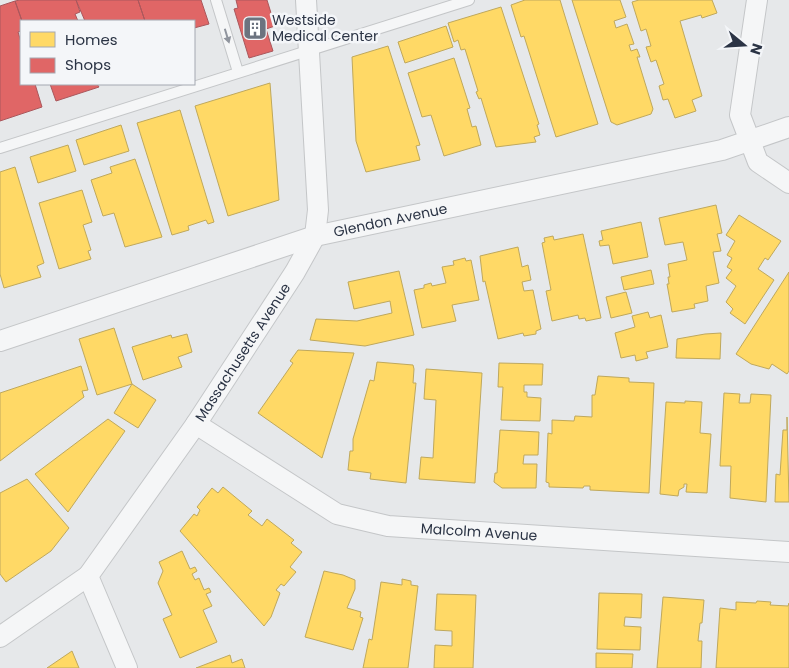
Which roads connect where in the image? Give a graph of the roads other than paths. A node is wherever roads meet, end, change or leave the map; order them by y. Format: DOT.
graph roads {
  1 [pos="216,0"];
  2 [pos="306,0"];
  3 [pos="469,0"];
  4 [pos="757,0"];
  5 [pos="310,51"];
  6 [pos="238,72"];
  7 [pos="789,127"];
  8 [pos="748,141"];
  9 [pos="0,148"];
  10 [pos="789,183"];
  11 [pos="315,236"];
  12 [pos="0,341"];
  13 [pos="196,424"];
  14 [pos="789,552"];
  15 [pos="88,576"];
  16 [pos="0,637"];
  17 [pos="127,668"];
  1 -- 6 [label="lane, one-way"];
  2 -- 5 [label="street, Massachusetts Avenue"];
  3 -- 5 [label="lane"];
  4 -- 8 [label="street"];
  5 -- 6 [label="lane"];
  5 -- 11 [label="street, Massachusetts Avenue"];
  6 -- 9 [label="lane"];
  7 -- 8 [label="street, Glendon Avenue"];
  8 -- 10 [label="street"];
  8 -- 11 [label="street, Glendon Avenue"];
  11 -- 12 [label="street, Glendon Avenue"];
  11 -- 13 [label="street, Massachusetts Avenue"];
  13 -- 14 [label="street, Malcolm Avenue"];
  13 -- 15 [label="street, Massachusetts Avenue"];
  15 -- 16 [label="street"];
  15 -- 17 [label="street"];
}
